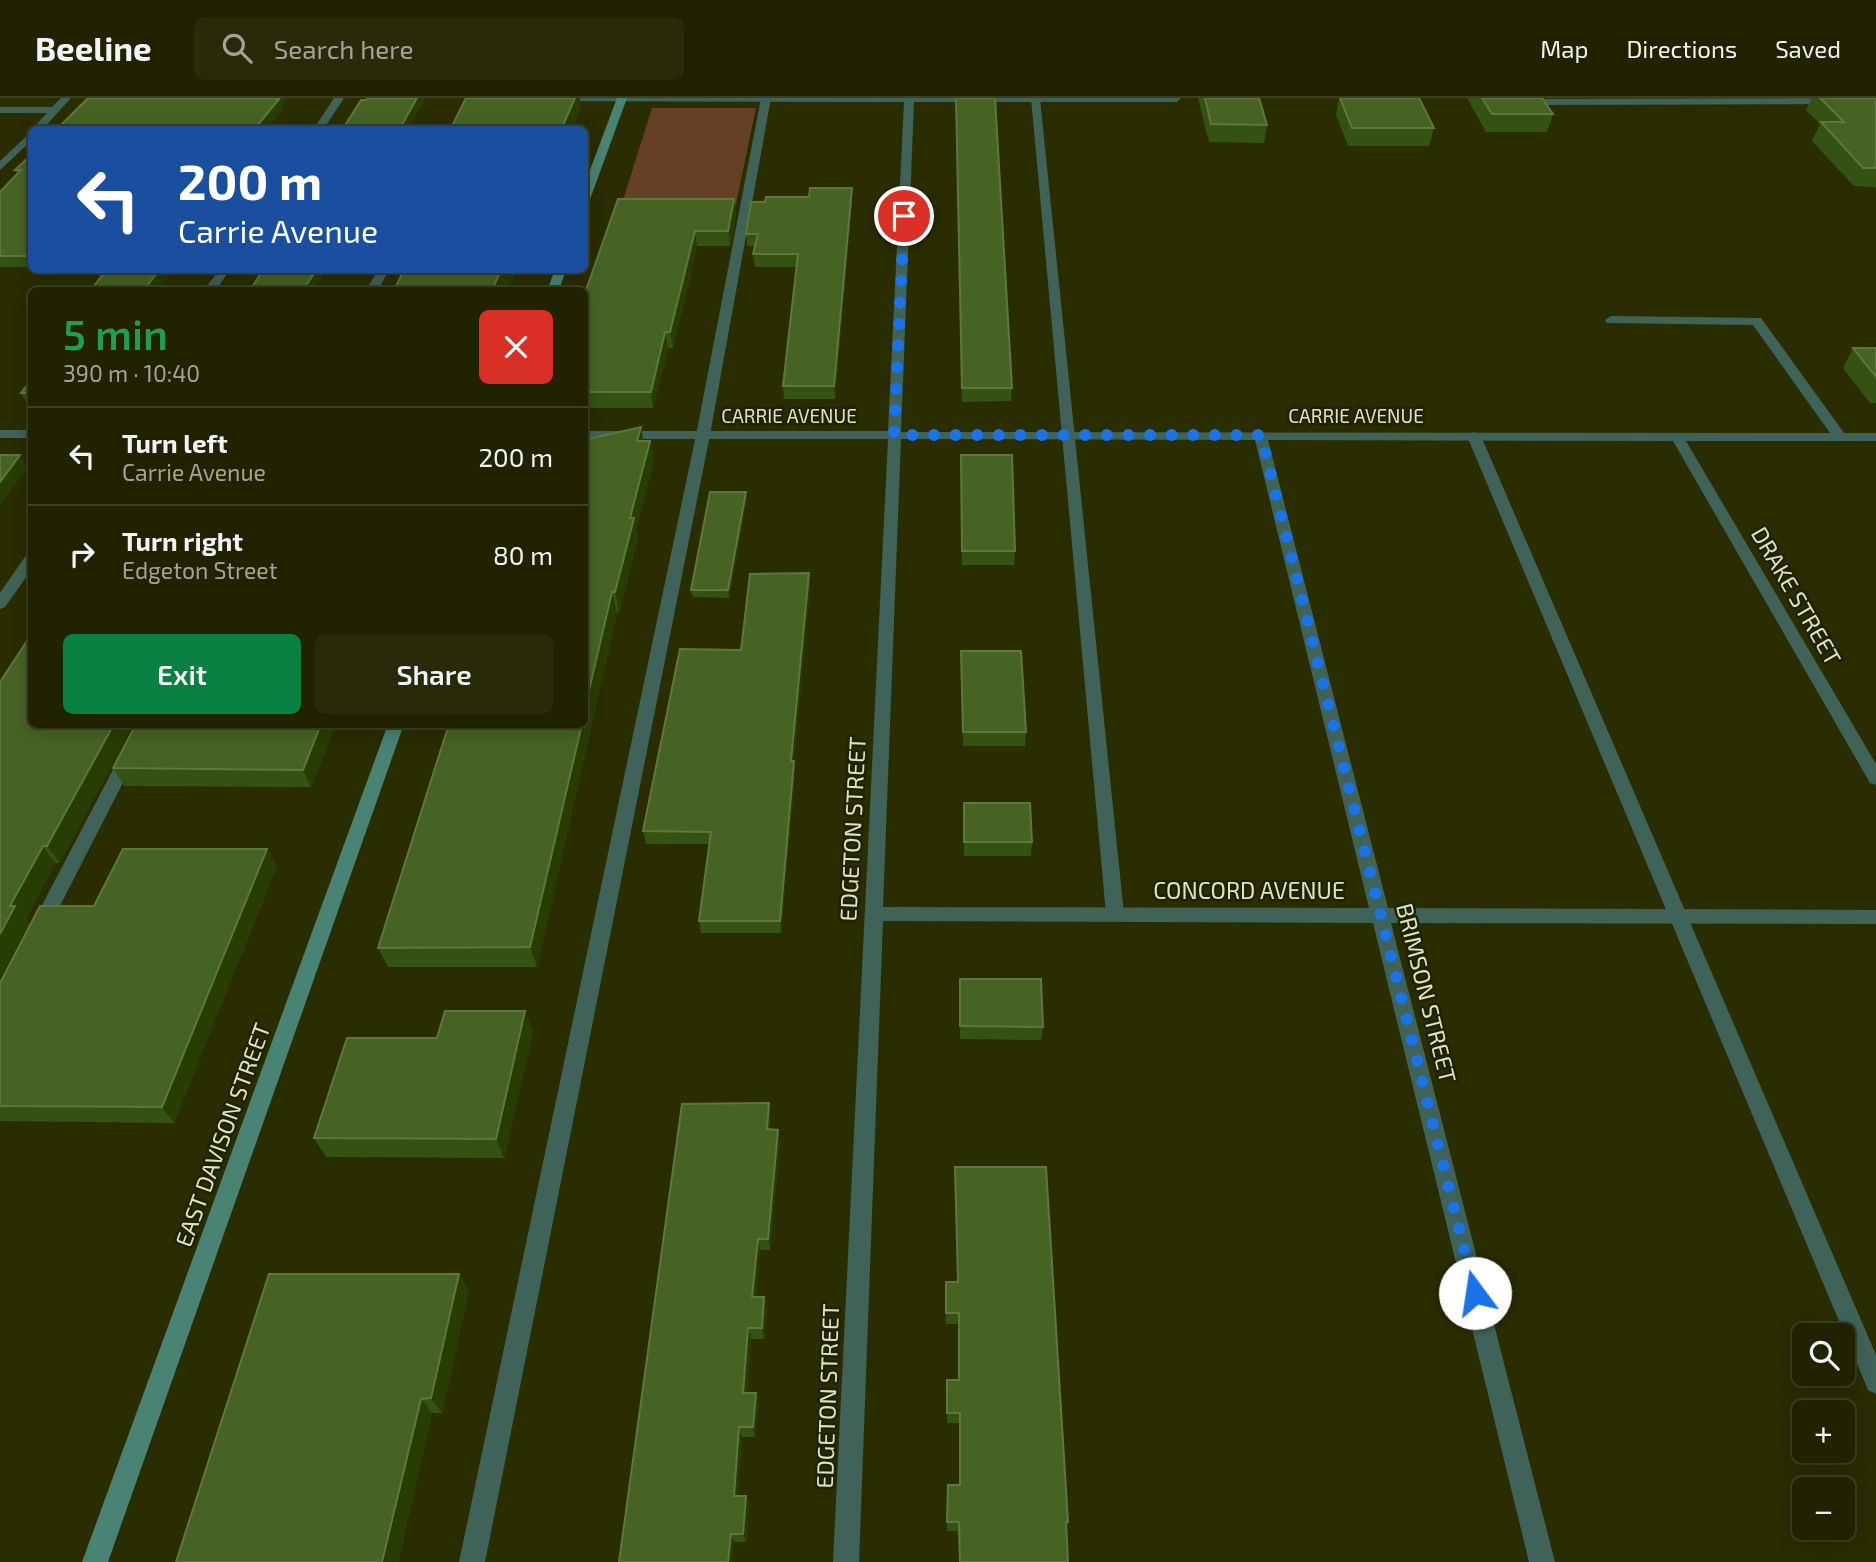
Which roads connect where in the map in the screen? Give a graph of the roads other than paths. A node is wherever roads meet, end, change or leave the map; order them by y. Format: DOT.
graph roads {
  1 [pos="66,98"];
  2 [pos="339,98"];
  3 [pos="513,98"];
  4 [pos="622,98"];
  5 [pos="766,98"];
  6 [pos="909,98"];
  7 [pos="1035,99"];
  8 [pos="1177,99"];
  9 [pos="1876,101"];
  10 [pos="1511,103"];
  11 [pos="0,110"];
  12 [pos="55,110"];
  13 [pos="40,126"];
  14 [pos="321,126"];
  15 [pos="28,138"];
  16 [pos="0,167"];
  17 [pos="588,191"];
  18 [pos="1611,320"];
  19 [pos="0,434"];
  20 [pos="28,434"];
  21 [pos="588,435"];
  22 [pos="703,435"];
  23 [pos="894,435"];
  24 [pos="1070,435"];
  25 [pos="1261,435"];
  26 [pos="1474,436"];
  27 [pos="1677,436"];
  28 [pos="1840,437"];
  29 [pos="1876,438"];
  30 [pos="28,563"];
  31 [pos="0,604"];
  32 [pos="143,728"];
  33 [pos="395,728"];
  34 [pos="1876,779"];
  35 [pos="873,914"];
  36 [pos="1115,915"];
  37 [pos="1381,916"];
  38 [pos="1676,916"];
  39 [pos="1876,917"];
  40 [pos="32,942"];
  41 [pos="1876,1382"];
  42 [pos="95,1562"];
  43 [pos="472,1562"];
  44 [pos="846,1562"];
  45 [pos="1542,1562"];
  1 -- 12 [label="street"];
  2 -- 14 [label="street"];
  3 -- 4 [label="street"];
  4 -- 5 [label="street"];
  4 -- 17 [label="main road"];
  5 -- 6 [label="street"];
  5 -- 22 [label="street"];
  6 -- 7 [label="street"];
  6 -- 23 [label="street, EDGETON STREET"];
  7 -- 8 [label="street"];
  7 -- 24 [label="street"];
  9 -- 10 [label="street"];
  11 -- 12 [label="street"];
  12 -- 13 [label="street"];
  15 -- 16 [label="street"];
  18 -- 28 [label="street"];
  19 -- 20 [label="street"];
  21 -- 22 [label="street, CARRIE AVENUE"];
  22 -- 23 [label="street, CARRIE AVENUE"];
  22 -- 43 [label="street"];
  23 -- 24 [label="street, CARRIE AVENUE"];
  23 -- 35 [label="street, EDGETON STREET"];
  24 -- 25 [label="street, CARRIE AVENUE"];
  24 -- 36 [label="street"];
  25 -- 26 [label="street, CARRIE AVENUE"];
  25 -- 37 [label="street, BRIMSON STREET"];
  26 -- 27 [label="street, CARRIE AVENUE"];
  26 -- 38 [label="street"];
  27 -- 28 [label="street, CARRIE AVENUE"];
  27 -- 34 [label="street, DRAKE STREET"];
  28 -- 29 [label="street, CARRIE AVENUE"];
  30 -- 31 [label="street"];
  32 -- 40 [label="street"];
  33 -- 42 [label="main road, EAST DAVISON STREET"];
  35 -- 36 [label="street, CONCORD AVENUE"];
  35 -- 44 [label="street, EDGETON STREET"];
  36 -- 37 [label="street, CONCORD AVENUE"];
  37 -- 38 [label="street, CONCORD AVENUE"];
  37 -- 45 [label="street, BRIMSON STREET"];
  38 -- 39 [label="street, CONCORD AVENUE"];
  38 -- 41 [label="street"];
}
